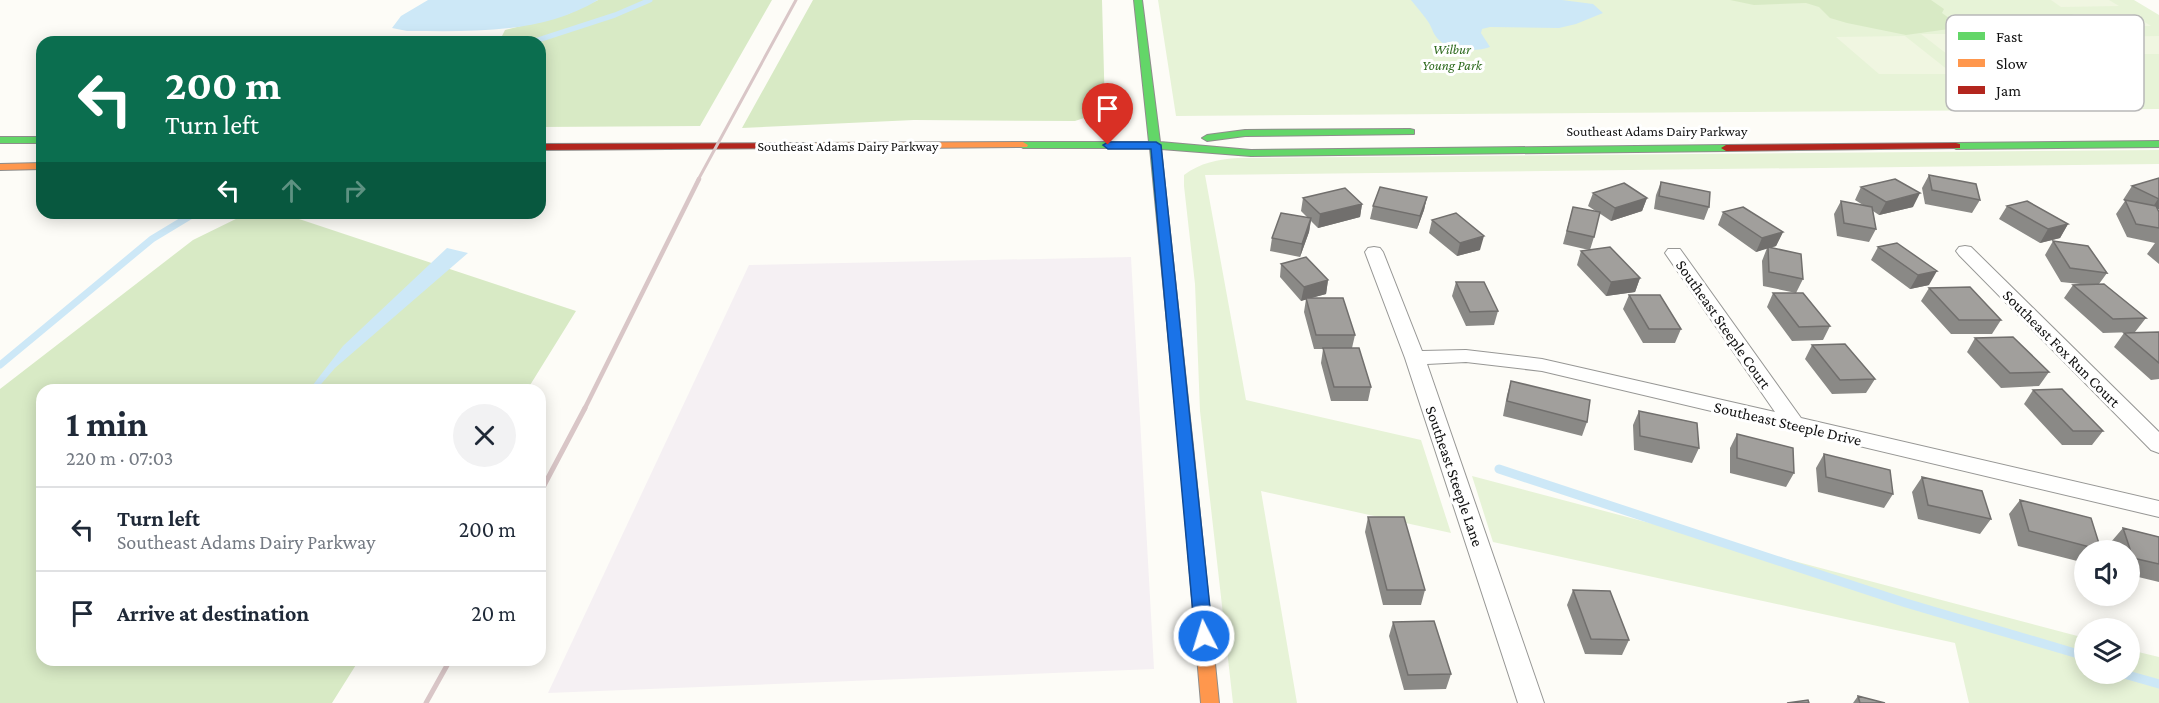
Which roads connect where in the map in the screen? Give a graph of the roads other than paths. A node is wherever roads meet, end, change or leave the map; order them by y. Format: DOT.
graph roads {
  1 [pos="1138,0"];
  2 [pos="1423,132"];
  3 [pos="0,140"];
  4 [pos="36,140"];
  5 [pos="2159,144"];
  6 [pos="1156,145"];
  7 [pos="546,147"];
  8 [pos="0,166"];
  9 [pos="36,166"];
  10 [pos="1965,251"];
  11 [pos="1374,252"];
  12 [pos="1674,252"];
  13 [pos="1415,358"];
  14 [pos="1795,425"];
  15 [pos="2159,445"];
  16 [pos="2159,509"];
  17 [pos="1210,703"];
  18 [pos="1531,703"];
  1 -- 6 [label="main road"];
  2 -- 6 [label="main road, Southeast Adams Dairy Parkway"];
  3 -- 4 [label="main road"];
  5 -- 6 [label="main road, Southeast Adams Dairy Parkway"];
  6 -- 7 [label="main road, Southeast Adams Dairy Parkway"];
  6 -- 17 [label="main road"];
  8 -- 9 [label="main road"];
  10 -- 15 [label="street, Southeast Fox Run Court"];
  11 -- 13 [label="street, Southeast Steeple Lane"];
  12 -- 14 [label="street, Southeast Steeple Court"];
  13 -- 14 [label="street, Southeast Steeple Drive"];
  13 -- 18 [label="street, Southeast Steeple Lane"];
  14 -- 16 [label="street, Southeast Steeple Drive"];
}
